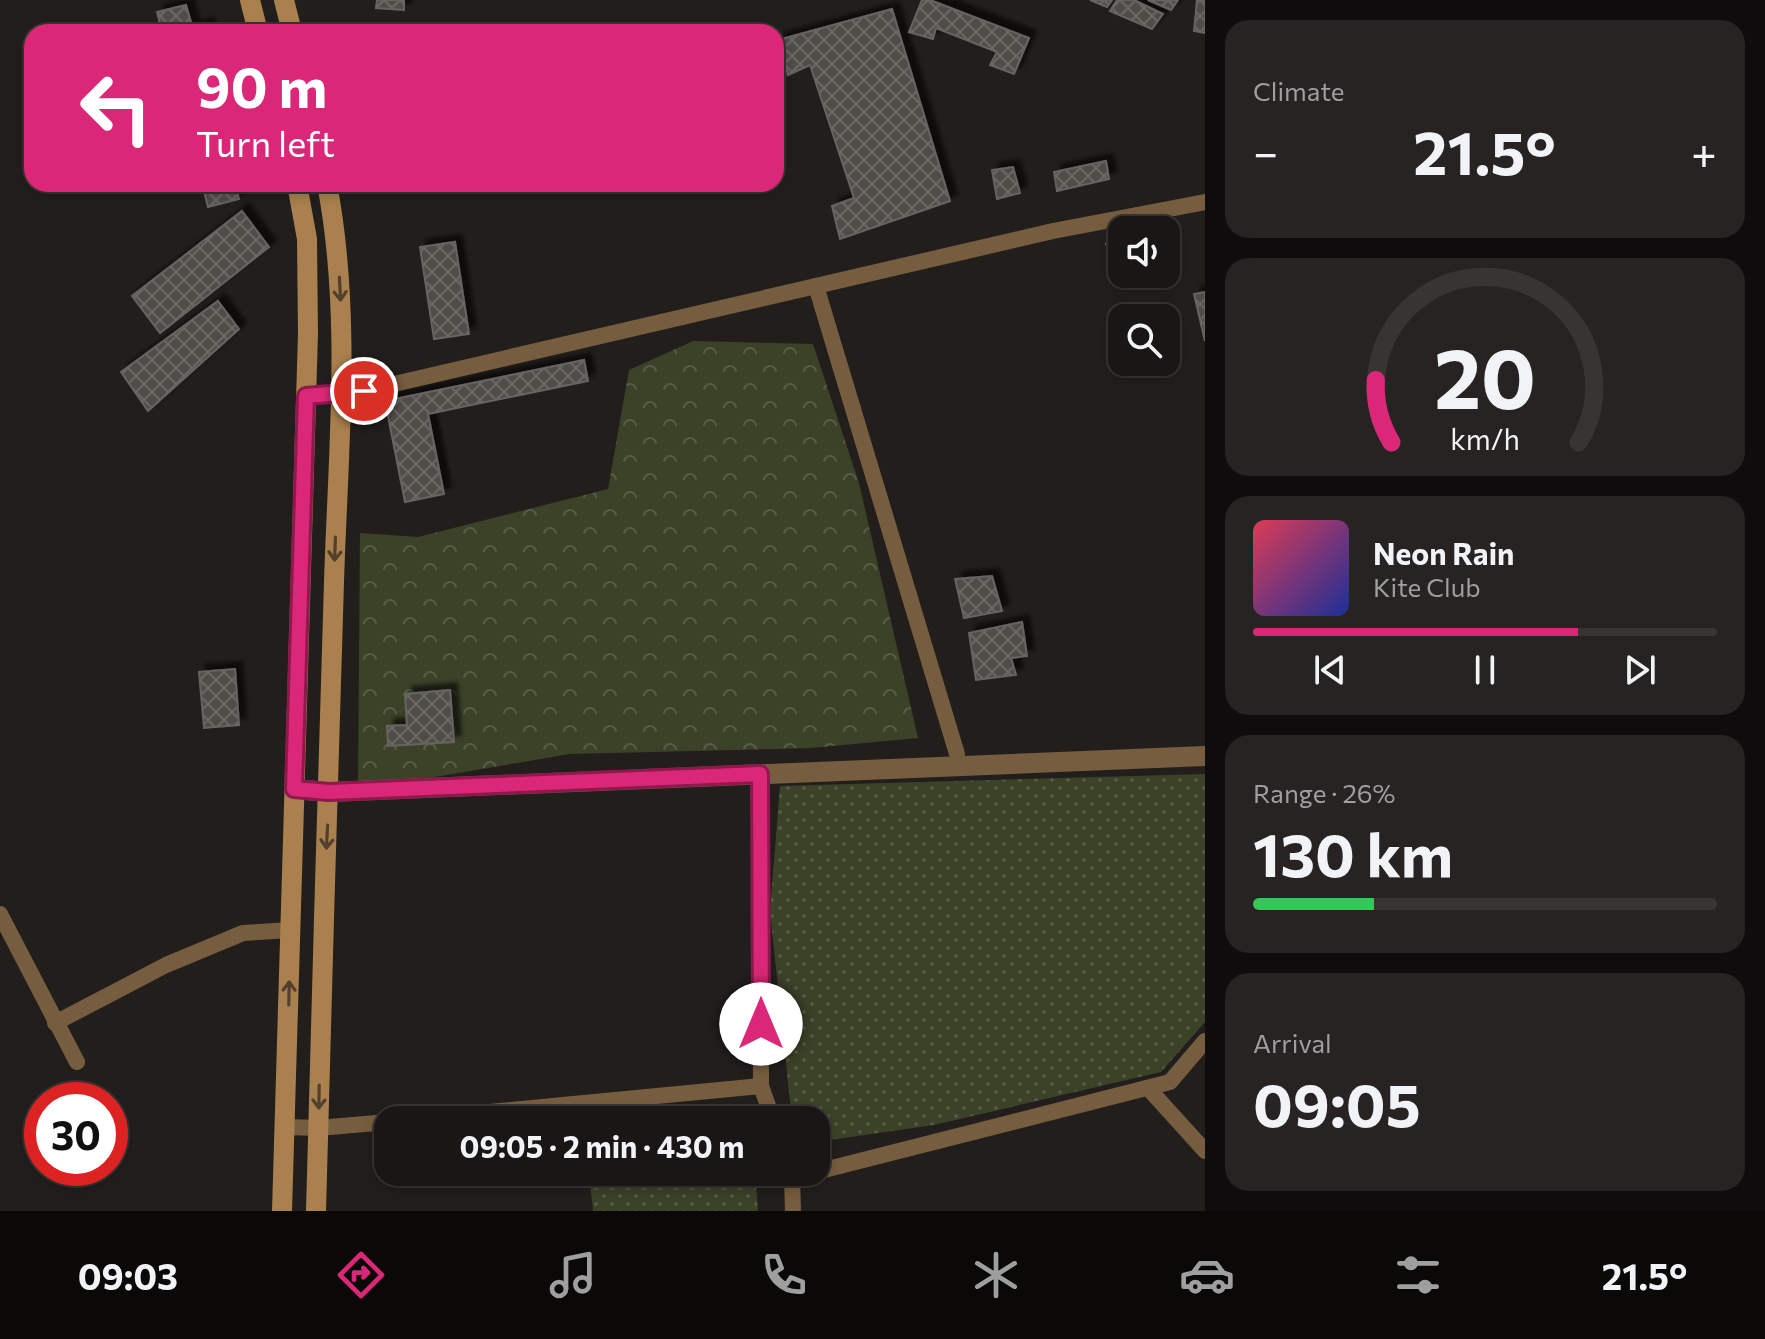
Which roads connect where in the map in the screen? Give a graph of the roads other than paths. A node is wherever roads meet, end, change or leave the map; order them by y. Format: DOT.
graph roads {
  1 [pos="250,0"];
  2 [pos="284,0"];
  3 [pos="256,24"];
  4 [pos="290,24"];
  5 [pos="298,192"];
  6 [pos="329,192"];
  7 [pos="1205,202"];
  8 [pos="337,234"];
  9 [pos="307,239"];
  10 [pos="816,286"];
  11 [pos="340,394"];
  12 [pos="306,396"];
  13 [pos="957,754"];
  14 [pos="1205,756"];
  15 [pos="760,774"];
  16 [pos="294,789"];
  17 [pos="329,792"];
  18 [pos="0,914"];
  19 [pos="290,930"];
  20 [pos="55,1023"];
  21 [pos="1205,1041"];
  22 [pos="77,1062"];
  23 [pos="761,1086"];
  24 [pos="1148,1088"];
  25 [pos="552,1106"];
  26 [pos="768,1106"];
  27 [pos="374,1123"];
  28 [pos="285,1127"];
  29 [pos="318,1128"];
  30 [pos="1205,1151"];
  31 [pos="830,1168"];
  32 [pos="792,1186"];
  33 [pos="282,1211"];
  34 [pos="316,1211"];
  35 [pos="793,1211"];
  1 -- 3 [label="main road"];
  2 -- 4 [label="main road"];
  5 -- 9 [label="main road"];
  6 -- 8 [label="main road"];
  7 -- 10 [label="street"];
  8 -- 9 [label="main road"];
  8 -- 11 [label="main road, one-way"];
  9 -- 12 [label="main road"];
  10 -- 11 [label="street"];
  10 -- 13 [label="street"];
  11 -- 12 [label="street"];
  11 -- 17 [label="main road, one-way"];
  12 -- 16 [label="main road"];
  14 -- 15 [label="street"];
  15 -- 17 [label="street"];
  15 -- 23 [label="street"];
  16 -- 17 [label="street"];
  16 -- 19 [label="main road"];
  17 -- 29 [label="main road, one-way"];
  18 -- 20 [label="street"];
  19 -- 20 [label="street"];
  28 -- 19 [label="main road, one-way"];
  20 -- 22 [label="street"];
  21 -- 24 [label="street"];
  23 -- 25 [label="street"];
  23 -- 26 [label="street"];
  24 -- 30 [label="street"];
  24 -- 31 [label="street"];
  27 -- 29 [label="street"];
  28 -- 29 [label="street"];
  28 -- 33 [label="main road"];
  29 -- 34 [label="main road"];
  32 -- 35 [label="street"];
}
